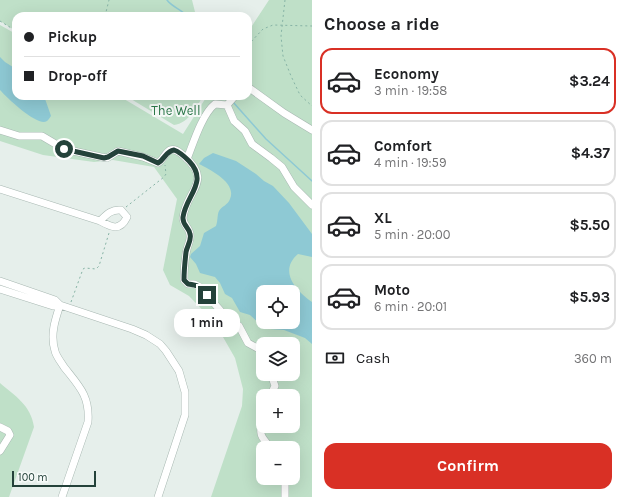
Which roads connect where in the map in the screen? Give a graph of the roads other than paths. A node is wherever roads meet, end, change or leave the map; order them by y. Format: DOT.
graph roads {
  1 [pos="252,89"];
  2 [pos="232,100"];
  3 [pos="0,130"];
  4 [pos="312,130"];
  5 [pos="187,159"];
  6 [pos="0,189"];
  7 [pos="312,205"];
  8 [pos="100,221"];
  9 [pos="0,281"];
  10 [pos="0,289"];
  11 [pos="60,305"];
  12 [pos="256,348"];
  13 [pos="0,427"];
  14 [pos="0,451"];
  15 [pos="285,485"];
  16 [pos="62,497"];
  17 [pos="158,497"];
  18 [pos="286,497"];
  1 -- 4 [label="street"];
  2 -- 5 [label="street"];
  2 -- 7 [label="street"];
  3 -- 5 [label="street"];
  5 -- 12 [label="street"];
  6 -- 8 [label="street"];
  8 -- 8 [label="street"];
  9 -- 11 [label="street"];
  10 -- 11 [label="street"];
  11 -- 16 [label="street"];
  11 -- 17 [label="street"];
  13 -- 14 [label="street"];
  15 -- 18 [label="street"];
}
